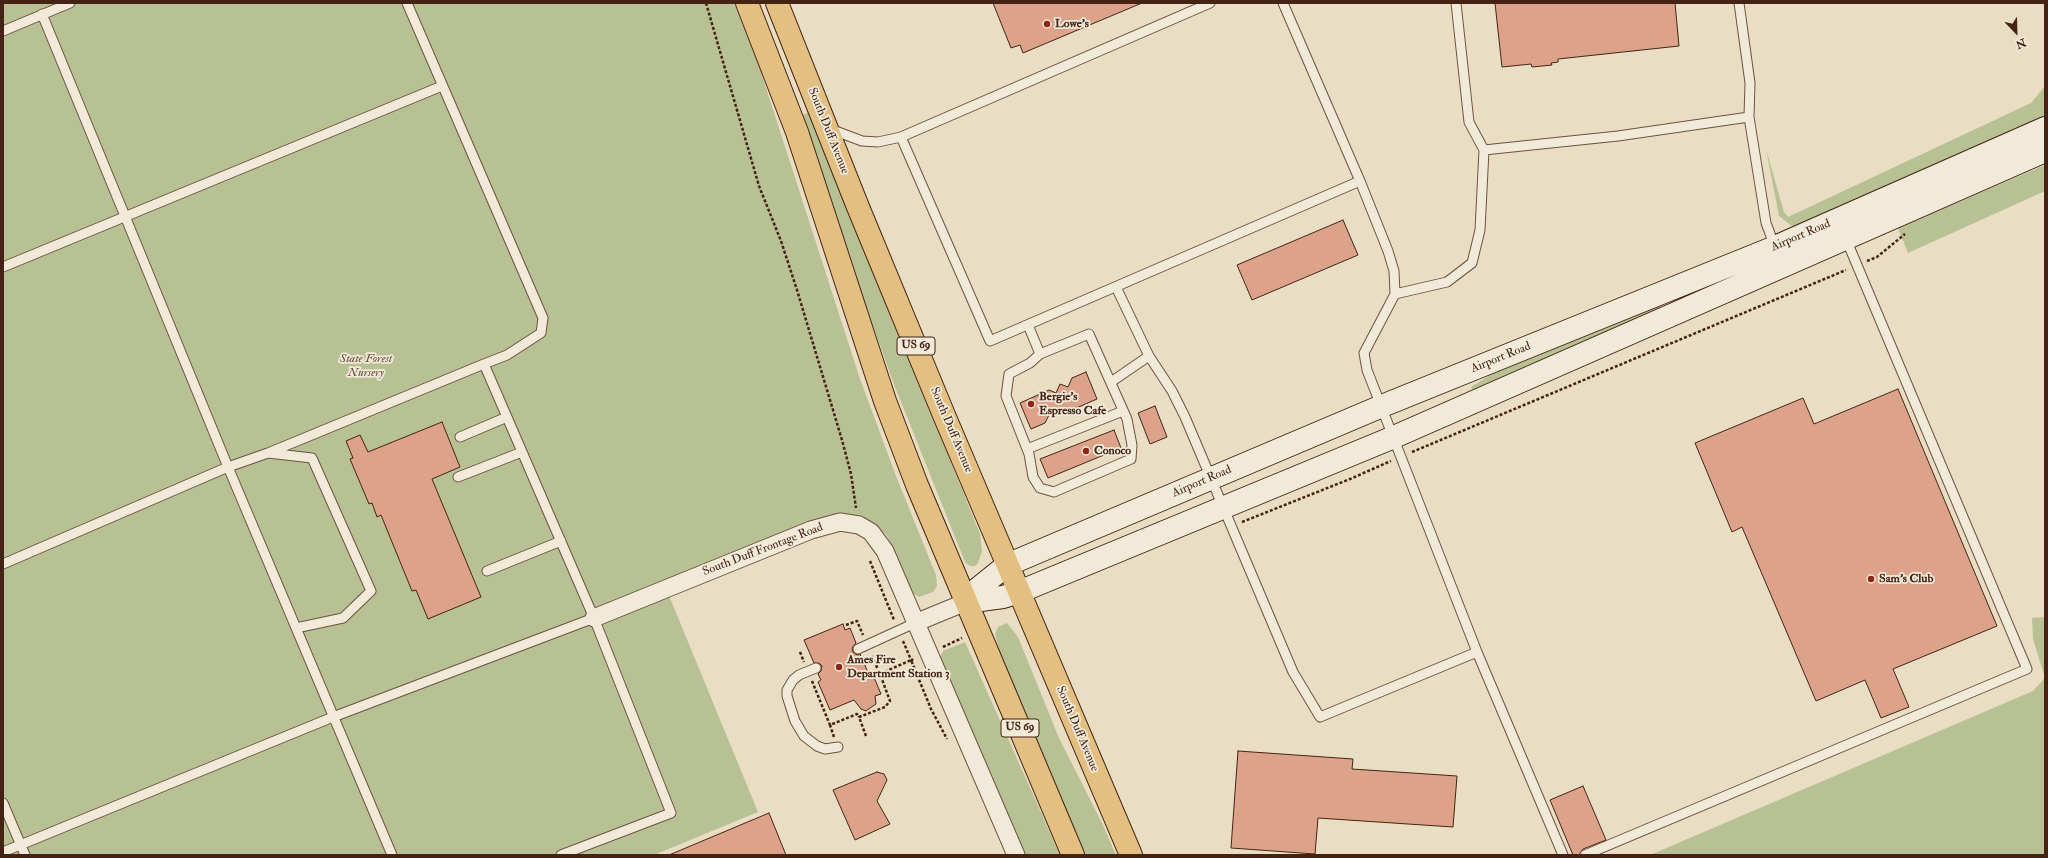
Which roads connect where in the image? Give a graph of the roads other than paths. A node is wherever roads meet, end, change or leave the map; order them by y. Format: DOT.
graph roads {
  1 [pos="70,3"];
  2 [pos="407,3"];
  3 [pos="747,3"];
  4 [pos="778,3"];
  5 [pos="1210,3"];
  6 [pos="1282,3"];
  7 [pos="1456,3"];
  8 [pos="1739,3"];
  9 [pos="42,14"];
  10 [pos="3,31"];
  11 [pos="442,86"];
  12 [pos="1749,117"];
  13 [pos="826,127"];
  14 [pos="2045,128"];
  15 [pos="901,137"];
  16 [pos="1484,150"];
  17 [pos="2045,152"];
  18 [pos="1360,181"];
  19 [pos="125,216"];
  20 [pos="1846,239"];
  21 [pos="1775,247"];
  22 [pos="3,267"];
  23 [pos="1116,287"];
  24 [pos="1395,294"];
  25 [pos="1028,325"];
  26 [pos="1040,354"];
  27 [pos="1149,356"];
  28 [pos="484,364"];
  29 [pos="1111,382"];
  30 [pos="1382,406"];
  31 [pos="1123,411"];
  32 [pos="507,417"];
  33 [pos="1394,436"];
  34 [pos="460,437"];
  35 [pos="1027,449"];
  36 [pos="268,452"];
  37 [pos="522,452"];
  38 [pos="228,467"];
  39 [pos="458,477"];
  40 [pos="1212,478"];
  41 [pos="1223,507"];
  42 [pos="561,541"];
  43 [pos="3,564"];
  44 [pos="1007,565"];
  45 [pos="488,571"];
  46 [pos="1019,592"];
  47 [pos="966,602"];
  48 [pos="594,618"];
  49 [pos="915,623"];
  50 [pos="296,628"];
  51 [pos="858,649"];
  52 [pos="1477,652"];
  53 [pos="812,670"];
  54 [pos="332,717"];
  55 [pos="838,747"];
  56 [pos="3,803"];
  57 [pos="21,845"];
  58 [pos="3,852"];
  59 [pos="25,855"];
  60 [pos="392,855"];
  61 [pos="561,855"];
  62 [pos="1016,855"];
  63 [pos="1073,855"];
  64 [pos="1131,855"];
  65 [pos="1563,855"];
  66 [pos="1585,855"];
  1 -- 9 [label="lane"];
  2 -- 11 [label="lane"];
  3 -- 47 [label="main road, US 69"];
  4 -- 13 [label="main road, South Duff Avenue / US 69"];
  5 -- 15 [label="lane"];
  6 -- 18 [label="lane"];
  7 -- 16 [label="lane"];
  8 -- 12 [label="lane"];
  9 -- 10 [label="lane"];
  9 -- 19 [label="lane"];
  11 -- 19 [label="lane"];
  11 -- 28 [label="lane"];
  12 -- 16 [label="lane"];
  12 -- 21 [label="lane"];
  13 -- 15 [label="lane"];
  13 -- 44 [label="main road, South Duff Avenue / US 69"];
  14 -- 21 [label="main road, Airport Road"];
  15 -- 25 [label="lane"];
  16 -- 24 [label="lane"];
  17 -- 20 [label="main road, Airport Road"];
  18 -- 23 [label="lane"];
  18 -- 24 [label="lane"];
  19 -- 22 [label="lane"];
  19 -- 38 [label="lane"];
  20 -- 33 [label="main road, Airport Road"];
  20 -- 66 [label="lane"];
  21 -- 30 [label="main road, Airport Road"];
  23 -- 25 [label="lane"];
  23 -- 27 [label="lane"];
  24 -- 30 [label="lane"];
  25 -- 26 [label="lane"];
  26 -- 29 [label="lane"];
  26 -- 35 [label="lane"];
  27 -- 29 [label="lane"];
  27 -- 40 [label="lane"];
  28 -- 32 [label="lane"];
  28 -- 36 [label="lane"];
  29 -- 31 [label="lane"];
  30 -- 33 [label="lane"];
  30 -- 40 [label="main road, Airport Road"];
  31 -- 35 [label="lane"];
  31 -- 35 [label="lane"];
  32 -- 34 [label="lane"];
  32 -- 37 [label="lane"];
  33 -- 41 [label="main road, Airport Road"];
  33 -- 52 [label="lane"];
  36 -- 38 [label="lane"];
  36 -- 50 [label="lane"];
  37 -- 39 [label="lane"];
  37 -- 42 [label="lane"];
  38 -- 43 [label="lane"];
  38 -- 50 [label="lane"];
  40 -- 41 [label="lane"];
  40 -- 44 [label="main road, Airport Road"];
  41 -- 46 [label="main road, Airport Road"];
  41 -- 52 [label="lane"];
  42 -- 45 [label="lane"];
  42 -- 48 [label="lane"];
  44 -- 46 [label="main road, South Duff Avenue / US 69"];
  44 -- 47 [label="main road, Airport Road"];
  46 -- 47 [label="main road, Airport Road"];
  46 -- 64 [label="main road, South Duff Avenue / US 69"];
  47 -- 49 [label="street, Airport Road"];
  47 -- 63 [label="main road, US 69"];
  48 -- 49 [label="street, South Duff Frontage Road"];
  48 -- 54 [label="lane"];
  48 -- 61 [label="lane"];
  49 -- 51 [label="lane"];
  49 -- 62 [label="street, South Duff Frontage Road"];
  50 -- 54 [label="lane"];
  52 -- 65 [label="lane"];
  53 -- 55 [label="lane"];
  54 -- 57 [label="lane"];
  54 -- 60 [label="lane"];
  56 -- 57 [label="lane"];
  57 -- 58 [label="lane"];
  57 -- 59 [label="lane"];
}
